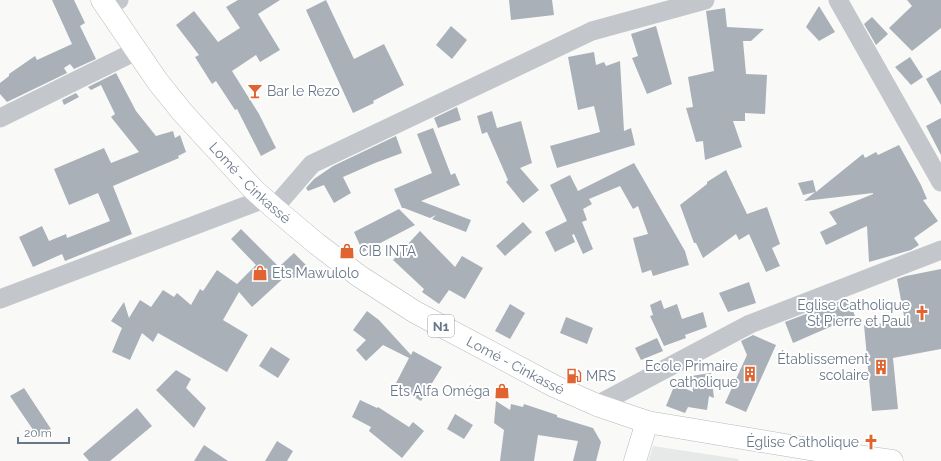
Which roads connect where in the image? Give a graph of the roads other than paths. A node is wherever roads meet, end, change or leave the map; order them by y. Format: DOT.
graph roads {
  1 [pos="705,0"];
  2 [pos="838,0"];
  3 [pos="109,2"];
  4 [pos="136,51"];
  5 [pos="0,118"];
  6 [pos="941,182"];
  7 [pos="269,204"];
  8 [pos="941,250"];
  9 [pos="0,299"];
  10 [pos="597,405"];
  11 [pos="647,422"];
  12 [pos="635,461"];
  13 [pos="892,461"];
  1 -- 7 [label="street"];
  2 -- 6 [label="street"];
  3 -- 4 [label="main road, Lomé - Cinkassé / N1"];
  4 -- 5 [label="street"];
  4 -- 7 [label="main road, Lomé - Cinkassé / N1"];
  7 -- 9 [label="street"];
  7 -- 10 [label="main road, Lomé - Cinkassé / N1"];
  8 -- 10 [label="street"];
  10 -- 11 [label="main road, Lomé - Cinkassé / N1"];
  11 -- 12 [label="main road"];
  11 -- 13 [label="main road, Lomé - Cinkassé / N1"];
}
